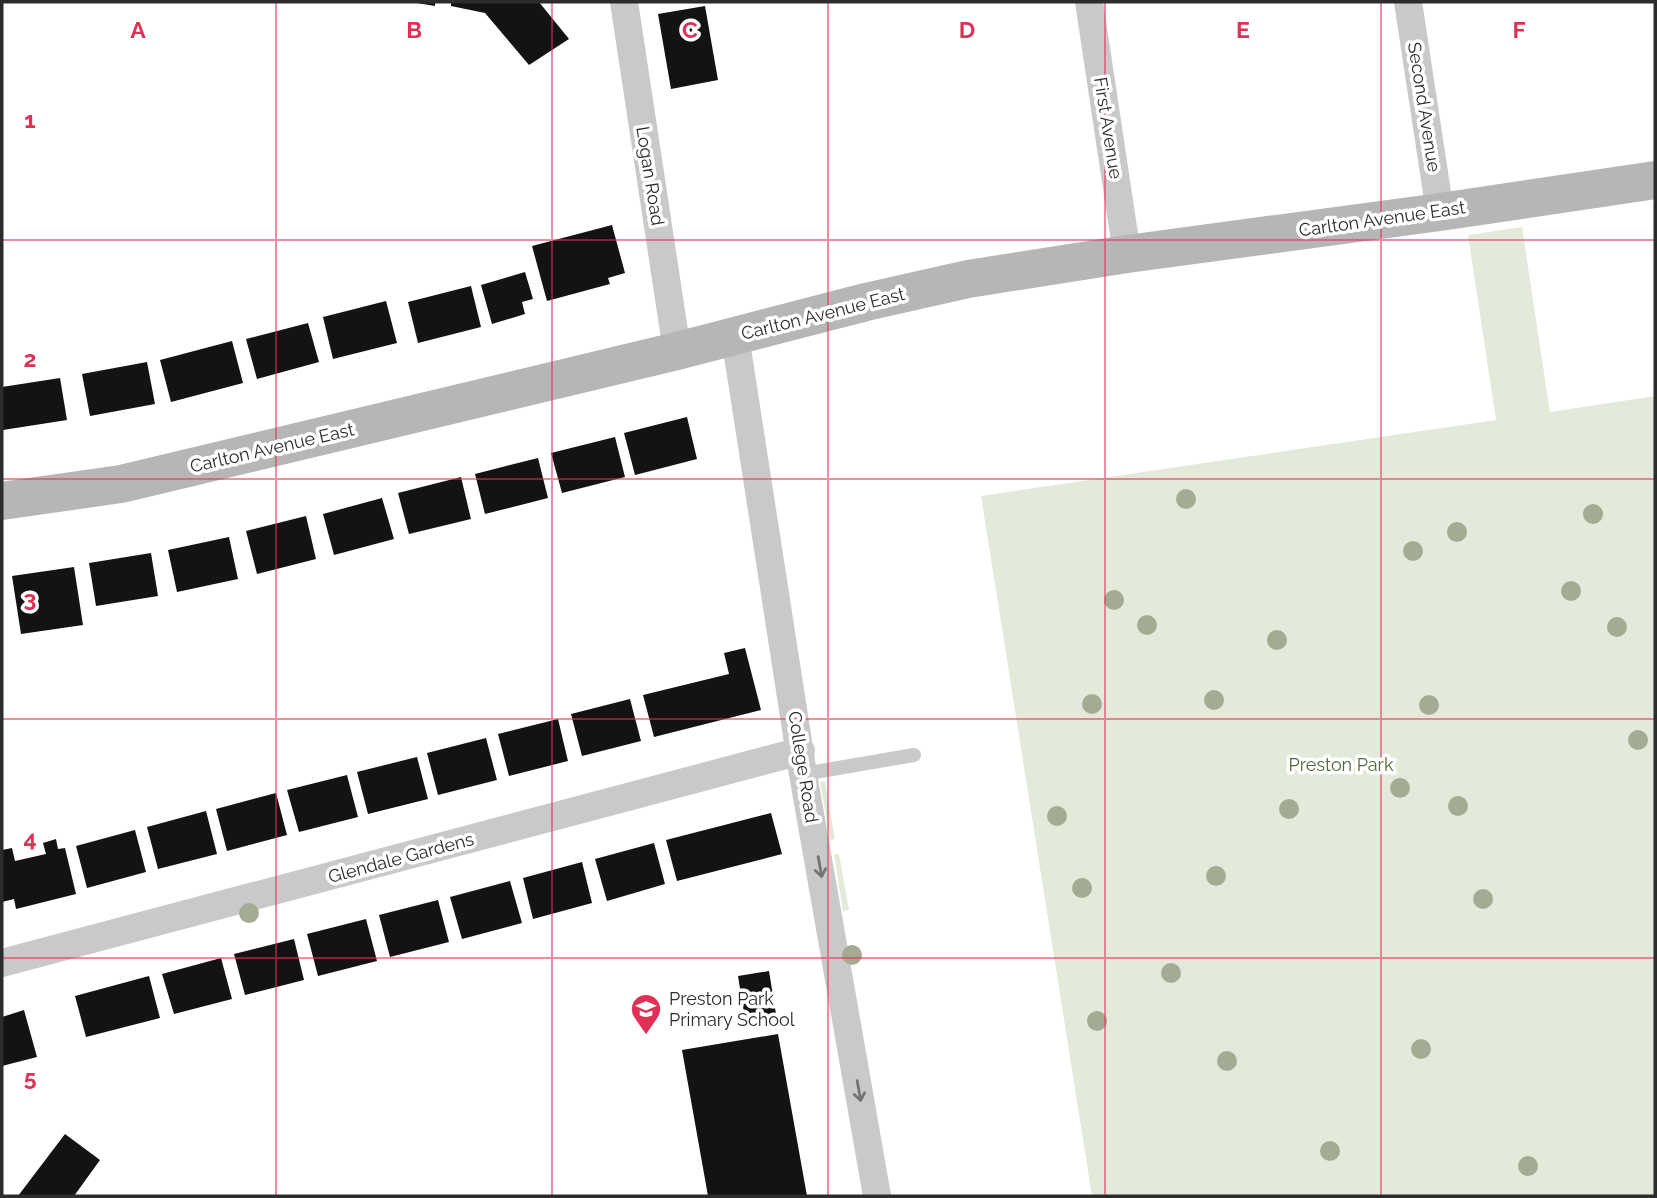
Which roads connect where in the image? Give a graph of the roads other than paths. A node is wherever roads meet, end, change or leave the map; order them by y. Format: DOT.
graph roads {
  1 [pos="624,2"];
  2 [pos="1088,2"];
  3 [pos="1408,2"];
  4 [pos="1655,180"];
  5 [pos="1440,212"];
  6 [pos="1127,254"];
  7 [pos="734,336"];
  8 [pos="677,351"];
  9 [pos="2,501"];
  10 [pos="914,755"];
  11 [pos="802,763"];
  12 [pos="2,963"];
  13 [pos="877,1196"];
  1 -- 8 [label="street, Logan Road"];
  2 -- 6 [label="street, First Avenue"];
  3 -- 5 [label="street, Second Avenue"];
  4 -- 5 [label="street, Carlton Avenue East"];
  5 -- 6 [label="street, Carlton Avenue East"];
  6 -- 7 [label="street, Carlton Avenue East"];
  7 -- 8 [label="street, Carlton Avenue East"];
  7 -- 11 [label="street, College Road"];
  8 -- 9 [label="street, Carlton Avenue East"];
  10 -- 11 [label="lane"];
  11 -- 12 [label="street, Glendale Gardens"];
  11 -- 13 [label="street, College Road, one-way"];
}
